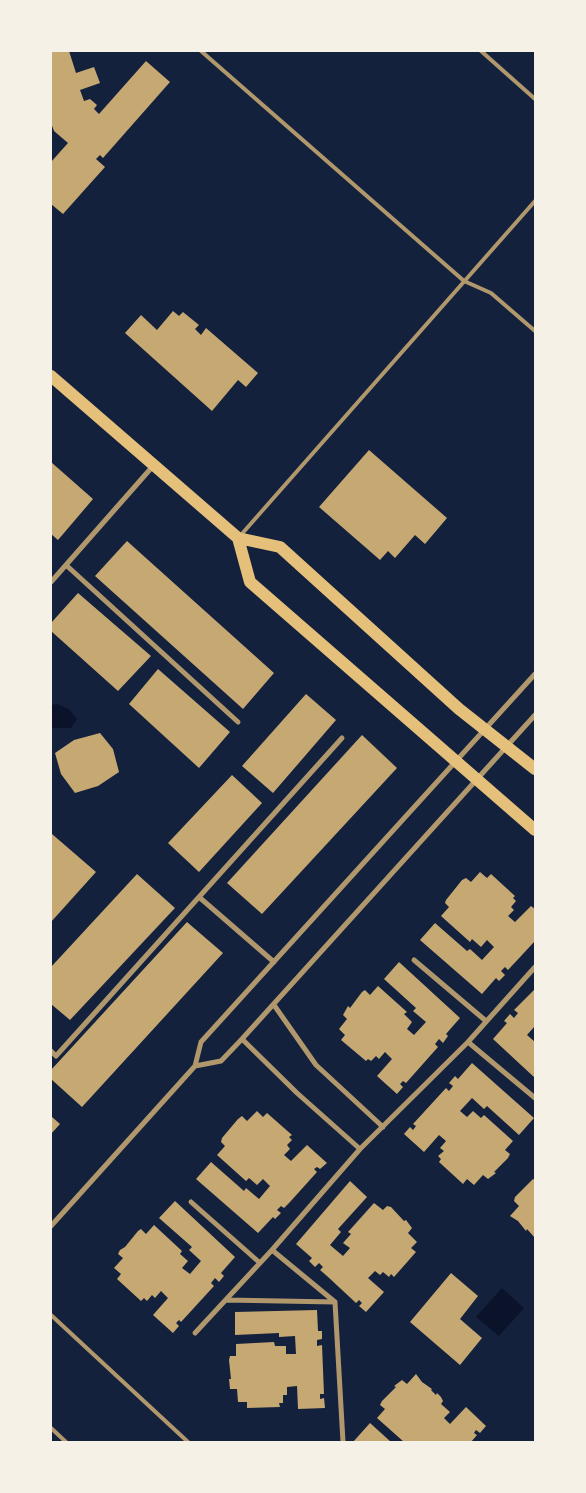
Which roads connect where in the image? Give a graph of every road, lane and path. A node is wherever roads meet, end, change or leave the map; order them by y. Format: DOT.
graph roads {
  1 [pos="201,51"];
  2 [pos="481,51"];
  3 [pos="535,99"];
  4 [pos="535,200"];
  5 [pos="464,281"];
  6 [pos="535,331"];
  7 [pos="51,376"];
  8 [pos="154,465"];
  9 [pos="238,538"];
  10 [pos="66,565"];
  11 [pos="51,582"];
  12 [pos="535,674"];
  13 [pos="535,716"];
  14 [pos="238,722"];
  15 [pos="485,729"];
  16 [pos="342,738"];
  17 [pos="506,747"];
  18 [pos="456,762"];
  19 [pos="535,769"];
  20 [pos="476,780"];
  21 [pos="535,830"];
  22 [pos="199,897"];
  23 [pos="414,960"];
  24 [pos="274,962"];
  25 [pos="535,967"];
  26 [pos="274,1006"];
  27 [pos="486,1021"];
  28 [pos="242,1040"];
  29 [pos="468,1042"];
  30 [pos="51,1051"];
  31 [pos="194,1066"];
  32 [pos="535,1098"];
  33 [pos="383,1127"];
  34 [pos="360,1149"];
  35 [pos="191,1202"];
  36 [pos="51,1226"];
  37 [pos="272,1250"];
  38 [pos="260,1263"];
  39 [pos="226,1300"];
  40 [pos="335,1302"];
  41 [pos="51,1315"];
  42 [pos="195,1333"];
  43 [pos="51,1428"];
  44 [pos="66,1442"];
  45 [pos="188,1442"];
  46 [pos="343,1442"];
  1 -- 5 [label="lane"];
  2 -- 3 [label="lane"];
  4 -- 5 [label="lane"];
  5 -- 6 [label="lane"];
  5 -- 9 [label="lane"];
  7 -- 8 [label="main road"];
  8 -- 9 [label="main road"];
  8 -- 10 [label="street"];
  9 -- 15 [label="main road"];
  9 -- 18 [label="main road"];
  10 -- 11 [label="street"];
  10 -- 14 [label="street"];
  12 -- 15 [label="street"];
  13 -- 17 [label="street"];
  15 -- 17 [label="main road"];
  15 -- 18 [label="street"];
  16 -- 22 [label="street"];
  17 -- 19 [label="main road"];
  17 -- 20 [label="street"];
  18 -- 20 [label="main road"];
  18 -- 24 [label="street"];
  20 -- 21 [label="main road"];
  20 -- 26 [label="street"];
  22 -- 24 [label="street"];
  22 -- 30 [label="street"];
  23 -- 27 [label="street"];
  24 -- 31 [label="street"];
  25 -- 27 [label="street"];
  26 -- 28 [label="street"];
  26 -- 33 [label="street"];
  27 -- 29 [label="street"];
  28 -- 31 [label="street"];
  28 -- 34 [label="street"];
  29 -- 32 [label="street"];
  29 -- 33 [label="street"];
  31 -- 36 [label="street"];
  33 -- 34 [label="street"];
  34 -- 37 [label="street"];
  35 -- 38 [label="street"];
  37 -- 38 [label="street"];
  37 -- 40 [label="street"];
  38 -- 39 [label="street"];
  39 -- 40 [label="street"];
  39 -- 42 [label="street"];
  40 -- 46 [label="street"];
  41 -- 45 [label="lane"];
  43 -- 44 [label="lane"];
}
